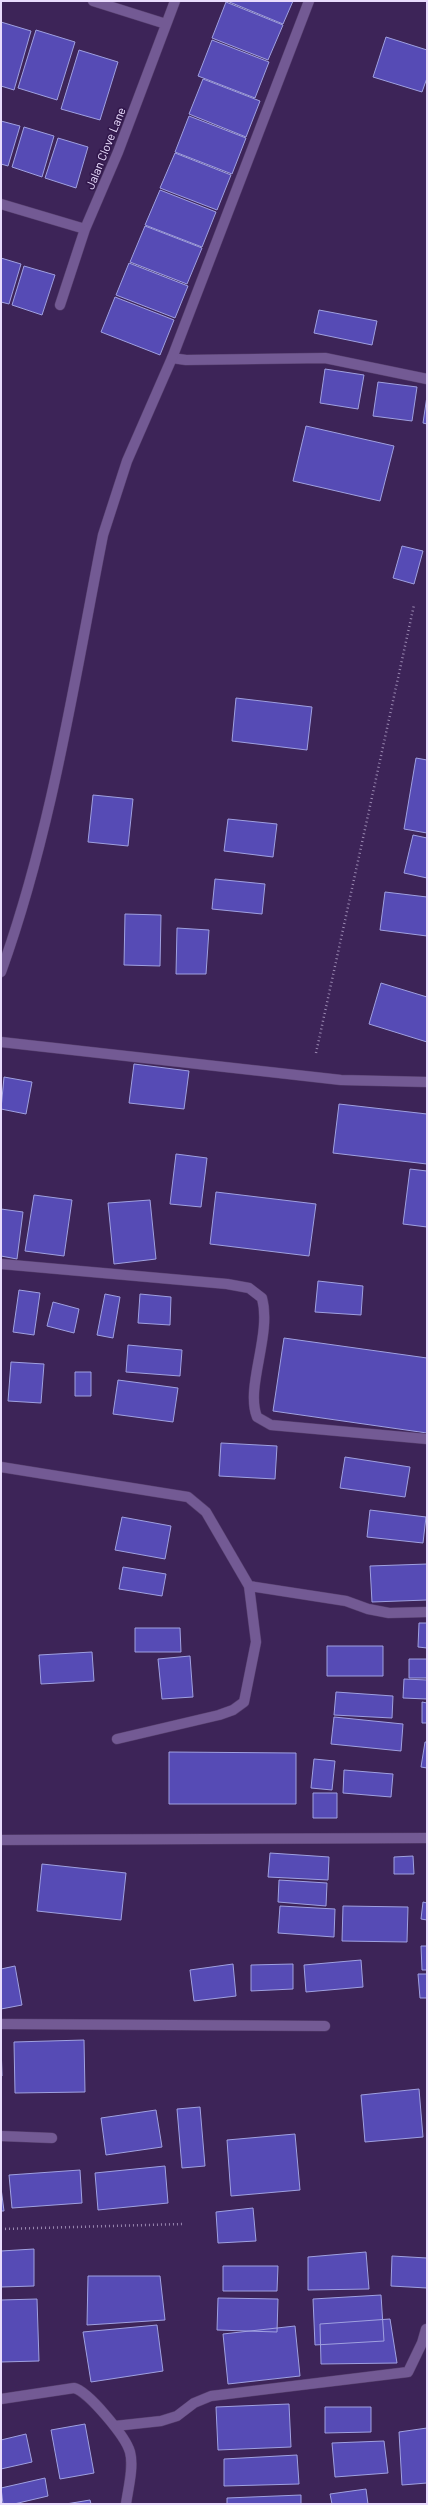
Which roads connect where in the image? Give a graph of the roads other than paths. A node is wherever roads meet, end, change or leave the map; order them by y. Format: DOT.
graph roads {
  1 [pos="93,1"];
  2 [pos="175,1"];
  3 [pos="309,1"];
  4 [pos="166,24"];
  5 [pos="1,204"];
  6 [pos="85,230"];
  7 [pos="60,305"];
  8 [pos="172,358"];
  9 [pos="427,378"];
  10 [pos="1,972"];
  11 [pos="1,1042"];
  12 [pos="427,1082"];
  13 [pos="1,1264"];
  14 [pos="427,1439"];
  15 [pos="1,1467"];
  16 [pos="248,1586"];
  17 [pos="427,1612"];
  18 [pos="117,1739"];
  19 [pos="427,1838"];
  20 [pos="1,1840"];
  21 [pos="1,2024"];
  22 [pos="325,2026"];
  23 [pos="1,2136"];
  24 [pos="52,2138"];
  25 [pos="426,2329"];
  26 [pos="1,2399"];
  27 [pos="114,2426"];
  28 [pos="126,2504"];
  1 -- 4 [label="street"];
  2 -- 4 [label="street, Jalan Clove Lane"];
  3 -- 8 [label="street"];
  4 -- 6 [label="street, Jalan Clove Lane"];
  5 -- 6 [label="street"];
  6 -- 7 [label="street, Jalan Clove Lane"];
  8 -- 9 [label="street"];
  8 -- 10 [label="street"];
  11 -- 12 [label="street"];
  13 -- 14 [label="street"];
  15 -- 16 [label="street"];
  16 -- 17 [label="street"];
  16 -- 18 [label="street"];
  19 -- 20 [label="street"];
  21 -- 22 [label="street"];
  23 -- 24 [label="street"];
  25 -- 27 [label="street"];
  26 -- 27 [label="street"];
  27 -- 28 [label="street"];
}
